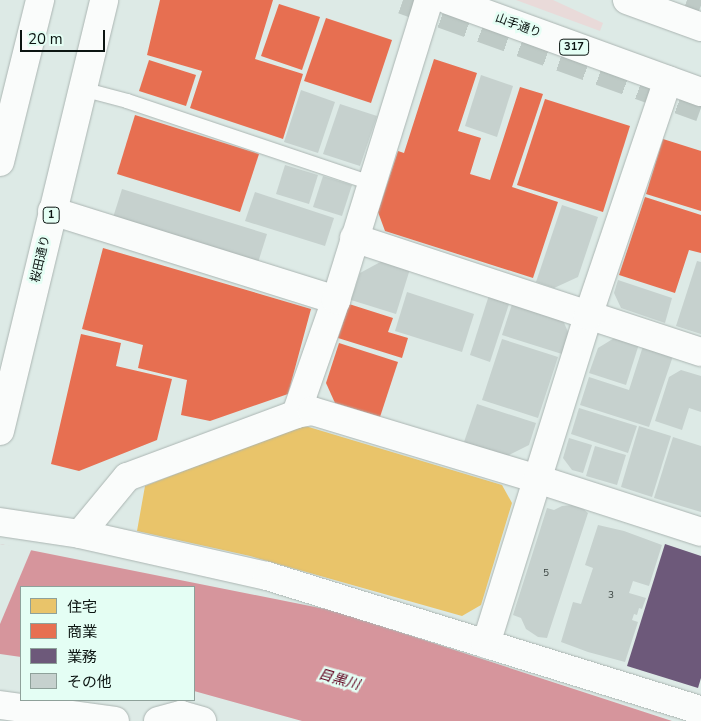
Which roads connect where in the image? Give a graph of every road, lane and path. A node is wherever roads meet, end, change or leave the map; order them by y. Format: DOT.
graph roads {
  1 [pos="104,0"];
  2 [pos="428,0"];
  3 [pos="448,0"];
  4 [pos="38,1"];
  5 [pos="644,3"];
  6 [pos="701,28"];
  7 [pos="668,80"];
  8 [pos="82,89"];
  9 [pos="701,92"];
  10 [pos="6,113"];
  11 [pos="0,162"];
  12 [pos="371,182"];
  13 [pos="52,211"];
  14 [pos="354,238"];
  15 [pos="336,300"];
  16 [pos="588,316"];
  17 [pos="701,352"];
  18 [pos="296,414"];
  19 [pos="0,431"];
  20 [pos="537,479"];
  21 [pos="0,522"];
  22 [pos="701,532"];
  23 [pos="80,534"];
  24 [pos="486,644"];
  25 [pos="0,704"];
  26 [pos="701,710"];
  27 [pos="115,721"];
  28 [pos="158,721"];
  29 [pos="202,721"];
  1 -- 8 [label="main road, 桜田通り / 1"];
  2 -- 12 [label="main road"];
  3 -- 7 [label="main road, 山手通り / 317"];
  4 -- 10 [label="main road"];
  5 -- 6 [label="main road"];
  7 -- 9 [label="main road, 山手通り / 317"];
  7 -- 16 [label="main road"];
  8 -- 12 [label="lane"];
  8 -- 13 [label="main road, 桜田通り / 1"];
  10 -- 11 [label="main road"];
  12 -- 14 [label="main road"];
  13 -- 15 [label="main road"];
  13 -- 19 [label="main road, 桜田通り / 1"];
  14 -- 15 [label="main road"];
  14 -- 16 [label="main road"];
  15 -- 18 [label="main road"];
  16 -- 17 [label="main road"];
  16 -- 20 [label="main road"];
  18 -- 20 [label="main road"];
  18 -- 23 [label="main road"];
  20 -- 22 [label="main road"];
  20 -- 24 [label="main road"];
  21 -- 23 [label="main road"];
  23 -- 24 [label="main road"];
  24 -- 26 [label="main road"];
  25 -- 27 [label="main road"];
  28 -- 29 [label="main road"];
}
